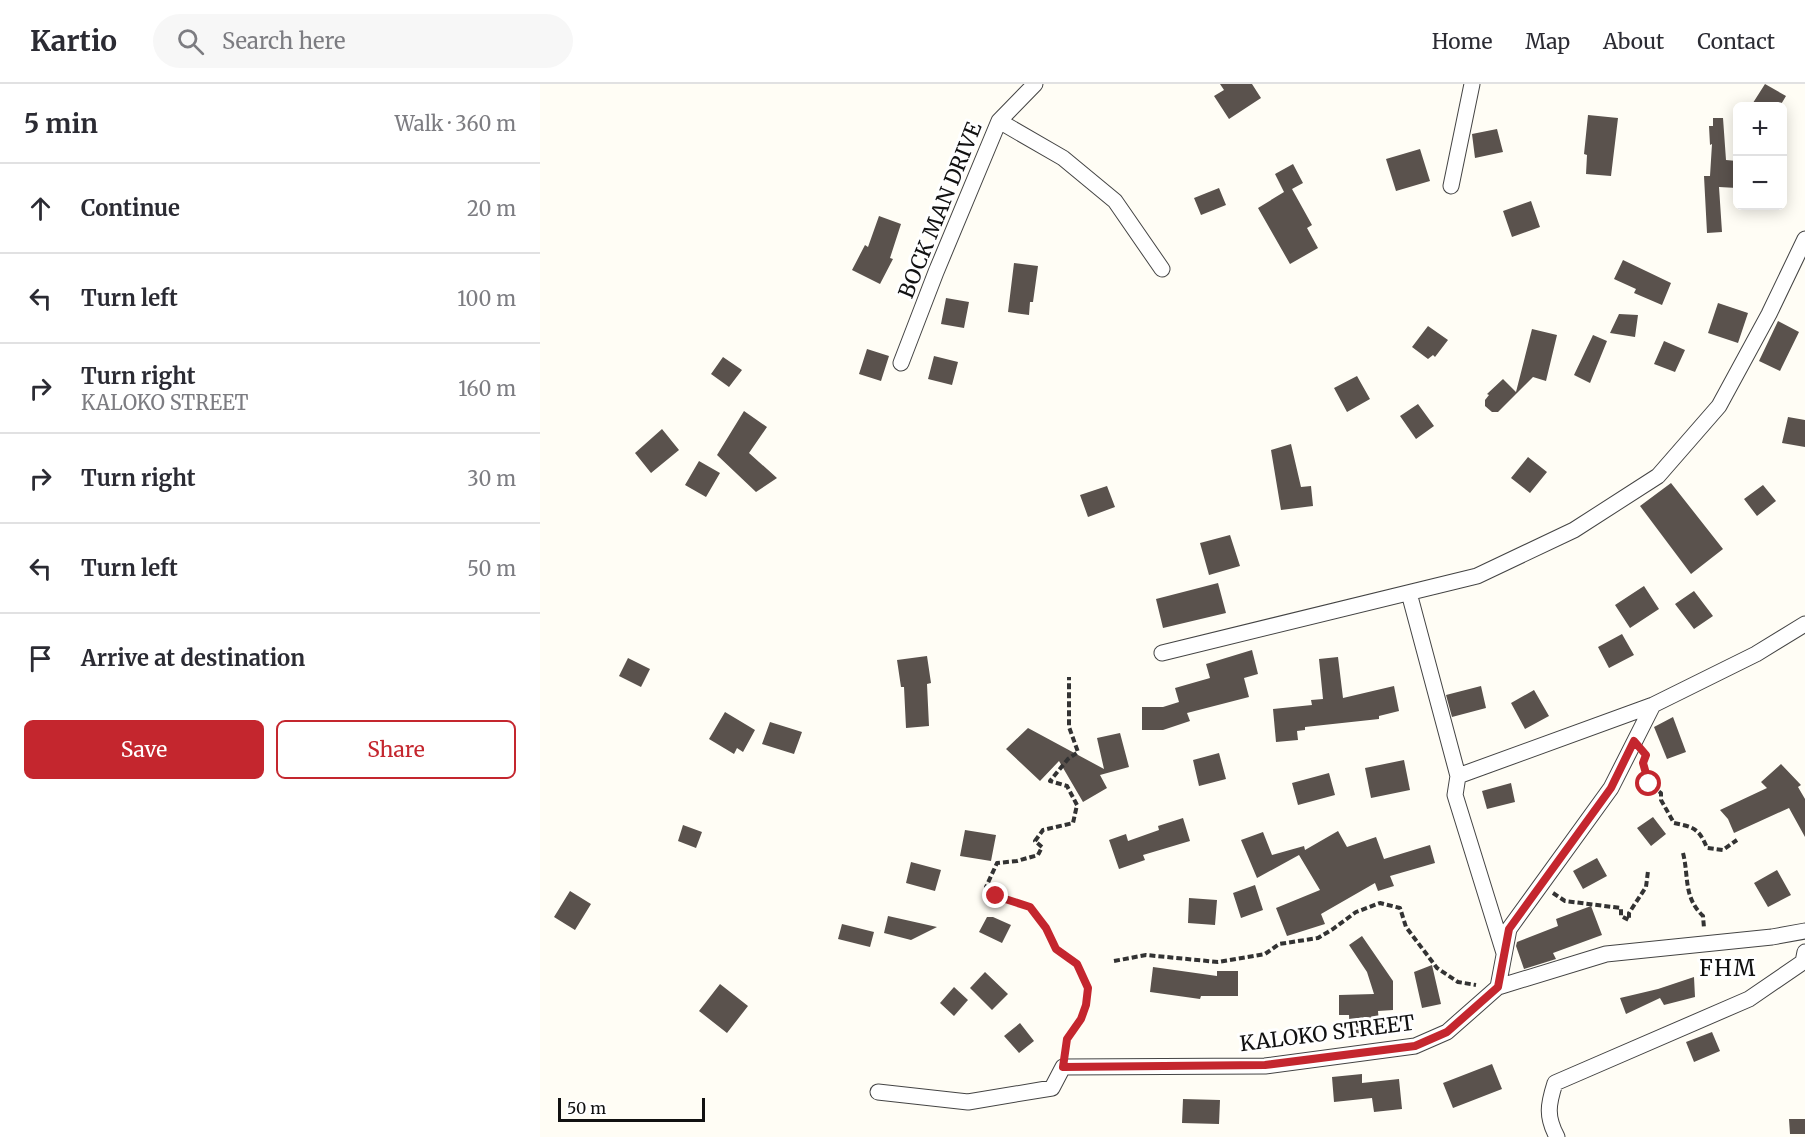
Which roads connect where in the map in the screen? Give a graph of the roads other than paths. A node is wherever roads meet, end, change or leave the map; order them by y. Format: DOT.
graph roads {
  1 [pos="1035,84"];
  2 [pos="1472,84"];
  3 [pos="999,122"];
  4 [pos="1451,186"];
  5 [pos="1805,238"];
  6 [pos="1162,269"];
  7 [pos="901,363"];
  8 [pos="1409,593"];
  9 [pos="1805,624"];
  10 [pos="1162,653"];
  11 [pos="1653,705"];
  12 [pos="1458,776"];
  13 [pos="1805,931"];
  14 [pos="1805,951"];
  15 [pos="1504,952"];
  16 [pos="1498,987"];
  17 [pos="878,1092"];
  18 [pos="1557,1137"];
  1 -- 3 [label="street, BOCK MAN DRIVE"];
  2 -- 4 [label="street"];
  3 -- 6 [label="street"];
  3 -- 7 [label="street, BOCK MAN DRIVE"];
  5 -- 8 [label="street"];
  8 -- 10 [label="street"];
  8 -- 12 [label="street"];
  9 -- 11 [label="street"];
  11 -- 12 [label="street"];
  11 -- 15 [label="street"];
  12 -- 15 [label="street"];
  13 -- 16 [label="street, KALOKO STREET"];
  14 -- 18 [label="street"];
  15 -- 16 [label="street"];
  16 -- 17 [label="street, KALOKO STREET"];
}
